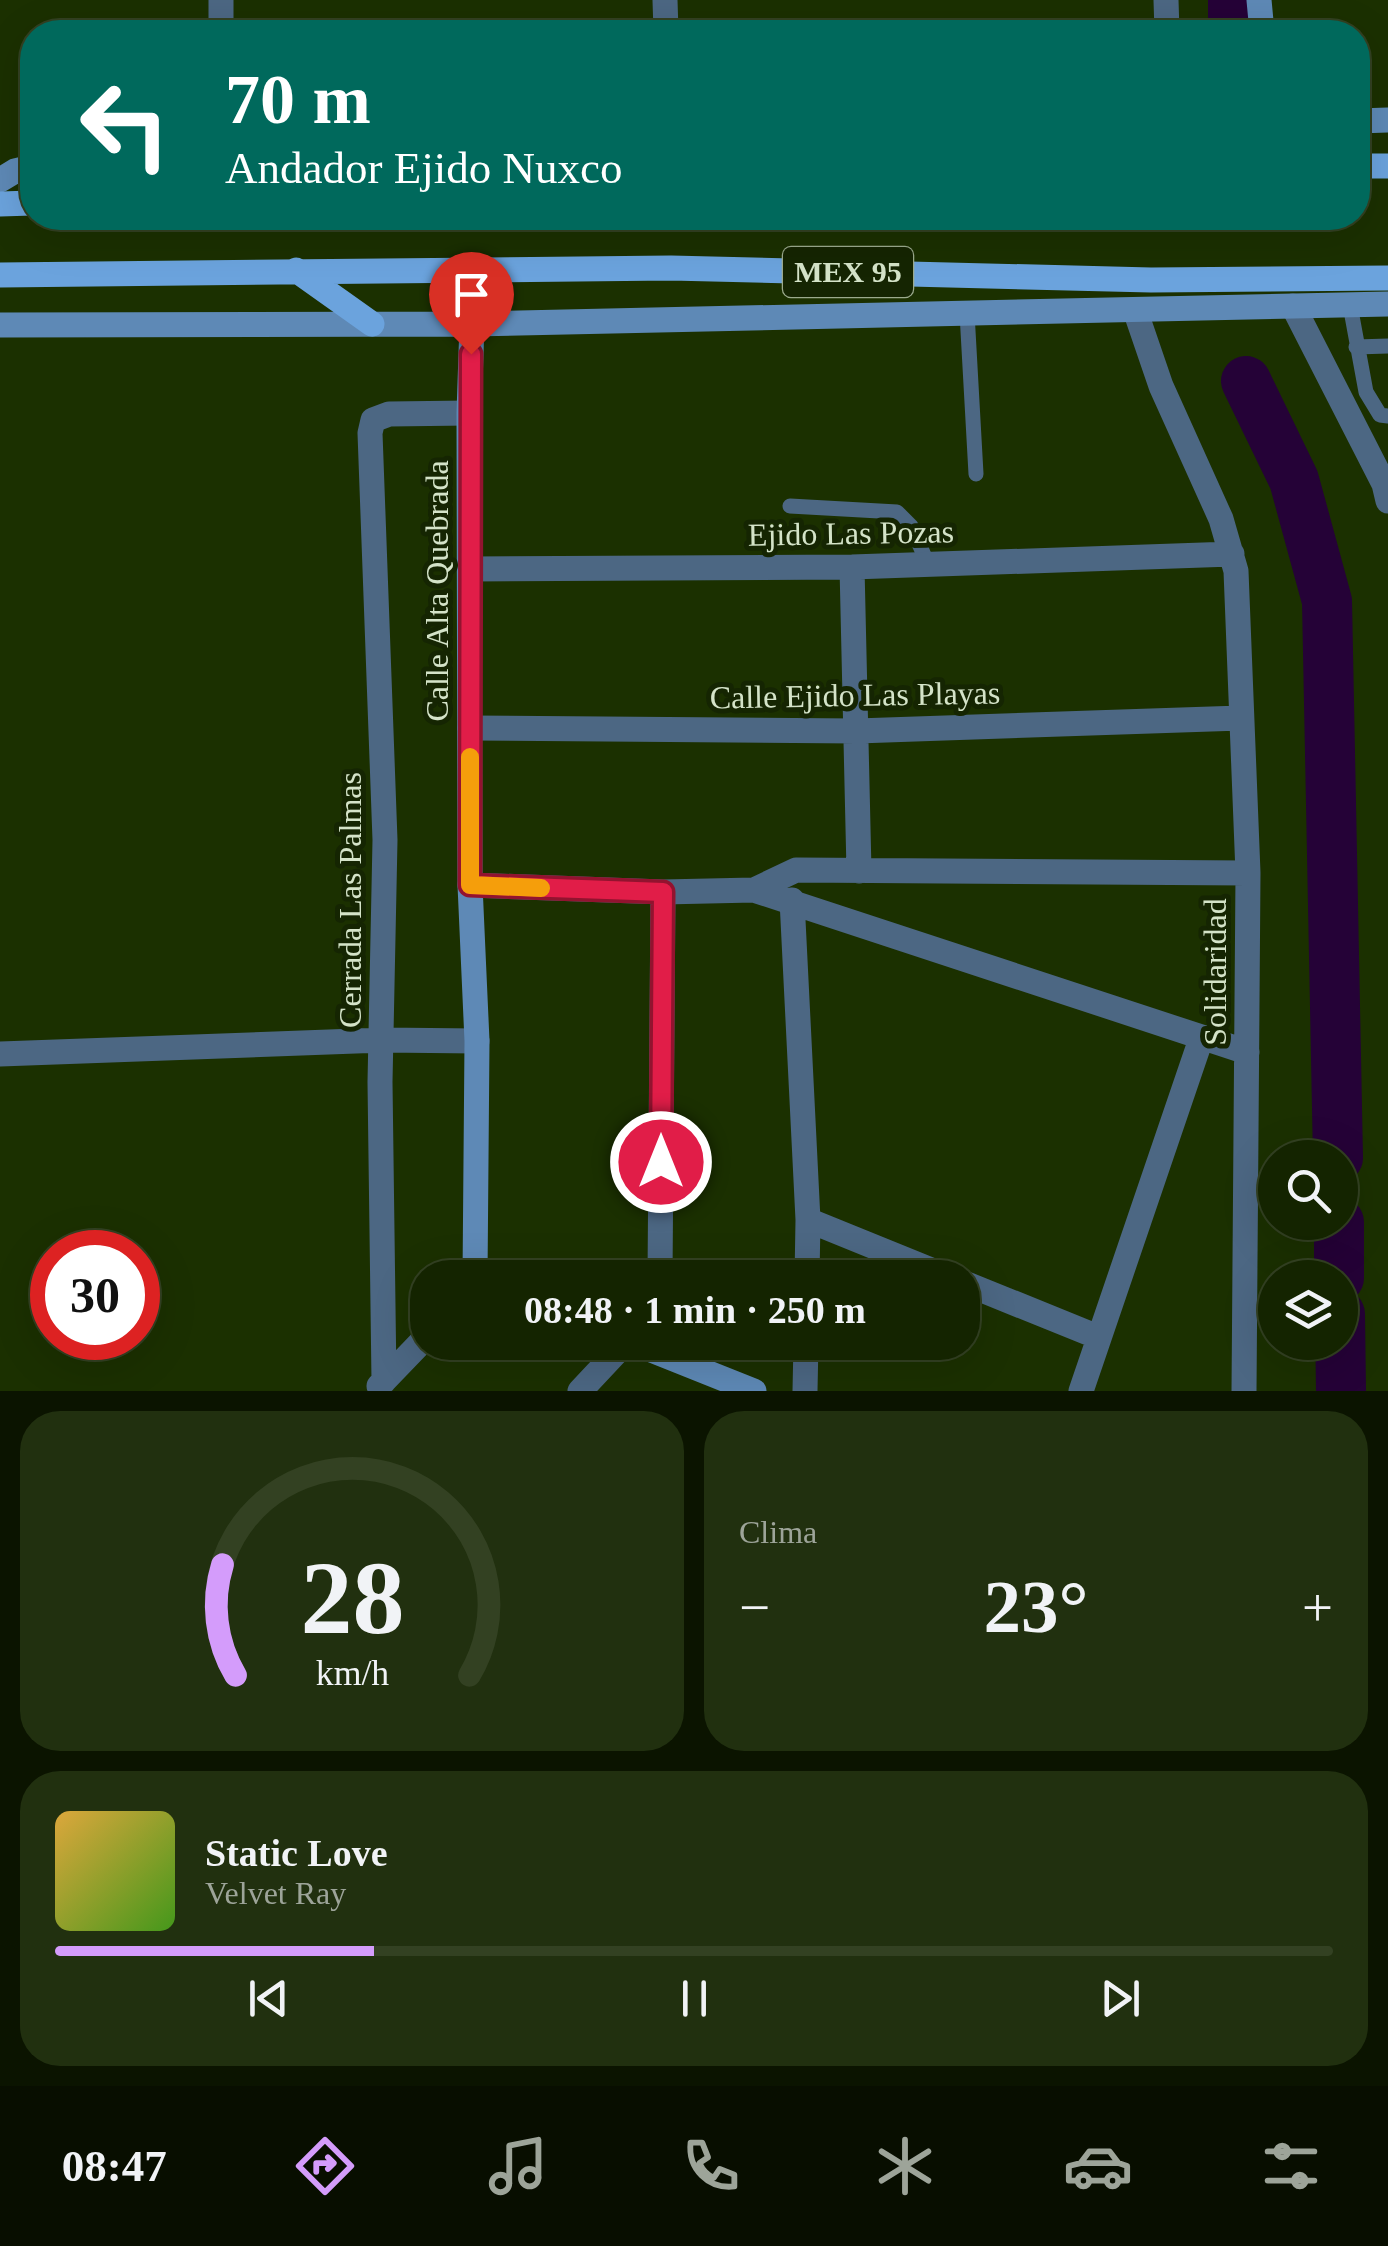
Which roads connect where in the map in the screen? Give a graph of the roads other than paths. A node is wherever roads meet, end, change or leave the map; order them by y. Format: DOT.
graph roads {
  1 [pos="296,270"];
  2 [pos="0,274"];
  3 [pos="1388,278"];
  4 [pos="1350,304"];
  5 [pos="1388,304"];
  6 [pos="1293,306"];
  7 [pos="1135,310"];
  8 [pos="967,313"];
  9 [pos="372,324"];
  10 [pos="472,324"];
  11 [pos="0,326"];
  12 [pos="1388,346"];
  13 [pos="1356,347"];
  14 [pos="469,413"];
  15 [pos="1388,416"];
  16 [pos="976,474"];
  17 [pos="1388,500"];
  18 [pos="790,506"];
  19 [pos="1232,554"];
  20 [pos="928,564"];
  21 [pos="852,568"];
  22 [pos="472,570"];
  23 [pos="1241,718"];
  24 [pos="470,728"];
  25 [pos="857,731"];
  26 [pos="859,871"];
  27 [pos="1248,873"];
  28 [pos="470,885"];
  29 [pos="754,890"];
  30 [pos="663,892"];
  31 [pos="792,900"];
  32 [pos="1201,1038"];
  33 [pos="382,1040"];
  34 [pos="476,1041"];
  35 [pos="1247,1052"];
  36 [pos="0,1054"];
  37 [pos="808,1220"];
  38 [pos="475,1260"];
  39 [pos="660,1260"];
  40 [pos="807,1260"];
  41 [pos="907,1260"];
  42 [pos="980,1289"];
  43 [pos="1098,1337"];
  44 [pos="410,1354"];
  45 [pos="610,1360"];
  46 [pos="688,1360"];
  47 [pos="806,1360"];
  48 [pos="378,1386"];
  49 [pos="580,1391"];
  50 [pos="754,1391"];
  51 [pos="805,1391"];
  52 [pos="1080,1391"];
  53 [pos="1244,1391"];
  1 -- 2 [label="main road, MEX 95"];
  1 -- 3 [label="main road, MEX 95"];
  1 -- 9 [label="main road"];
  4 -- 5 [label="main road"];
  4 -- 6 [label="main road"];
  4 -- 13 [label="lane"];
  6 -- 7 [label="main road"];
  6 -- 17 [label="street"];
  7 -- 8 [label="main road"];
  7 -- 19 [label="street, Solidaridad"];
  8 -- 10 [label="main road"];
  8 -- 16 [label="lane"];
  9 -- 10 [label="main road"];
  9 -- 11 [label="main road"];
  10 -- 14 [label="main road, Calle Alta Quebrada"];
  12 -- 13 [label="lane"];
  13 -- 15 [label="lane"];
  14 -- 22 [label="main road, Calle Alta Quebrada"];
  14 -- 33 [label="street, Cerrada Las Palmas"];
  18 -- 20 [label="lane"];
  19 -- 20 [label="street, Ejido Las Pozas"];
  19 -- 23 [label="street, Solidaridad"];
  20 -- 21 [label="street, Ejido Las Pozas"];
  21 -- 22 [label="street, Ejido Las Pozas"];
  21 -- 25 [label="street"];
  22 -- 24 [label="main road, Calle Alta Quebrada"];
  23 -- 25 [label="street, Calle Ejido Las Playas"];
  23 -- 27 [label="street, Solidaridad"];
  24 -- 25 [label="street, Calle Ejido Las Playas"];
  24 -- 28 [label="main road, Calle Alta Quebrada"];
  25 -- 26 [label="street"];
  26 -- 27 [label="street"];
  26 -- 29 [label="street"];
  27 -- 35 [label="street, Solidaridad"];
  28 -- 30 [label="street"];
  28 -- 34 [label="main road, Calle Alta Quebrada"];
  29 -- 30 [label="street"];
  29 -- 31 [label="street"];
  30 -- 39 [label="street"];
  31 -- 32 [label="street"];
  31 -- 37 [label="street"];
  32 -- 35 [label="street"];
  32 -- 43 [label="street"];
  33 -- 34 [label="street"];
  33 -- 36 [label="street"];
  33 -- 48 [label="street, Cerrada Las Palmas"];
  34 -- 38 [label="main road, Calle Alta Quebrada"];
  35 -- 53 [label="street, Solidaridad"];
  37 -- 40 [label="street"];
  37 -- 41 [label="street"];
  42 -- 43 [label="street"];
  43 -- 52 [label="street"];
  44 -- 48 [label="street"];
  45 -- 49 [label="street"];
  46 -- 50 [label="main road"];
  47 -- 51 [label="street"];
}
